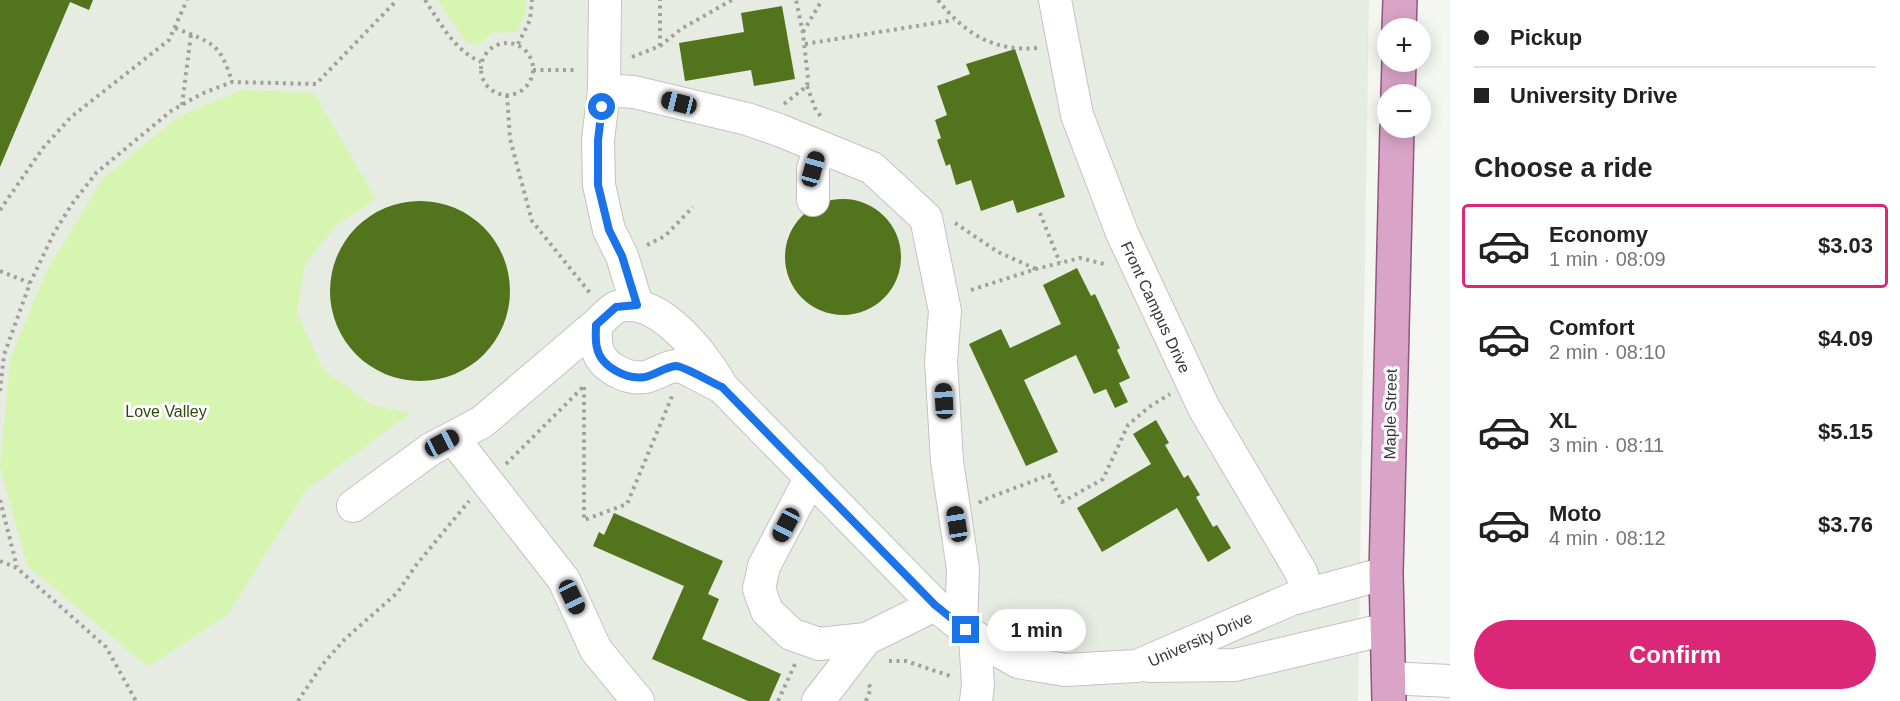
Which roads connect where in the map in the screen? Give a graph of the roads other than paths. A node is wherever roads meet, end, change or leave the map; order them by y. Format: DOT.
graph roads {
  1 [pos="605,0"];
  2 [pos="1055,0"];
  3 [pos="1400,0"];
  4 [pos="1399,18"];
  5 [pos="604,78"];
  6 [pos="820,132"];
  7 [pos="1397,138"];
  8 [pos="813,200"];
  9 [pos="637,305"];
  10 [pos="590,313"];
  11 [pos="722,387"];
  12 [pos="453,438"];
  13 [pos="811,477"];
  14 [pos="353,506"];
  15 [pos="1386,573"];
  16 [pos="1308,593"];
  17 [pos="935,605"];
  18 [pos="1388,629"];
  19 [pos="968,632"];
  20 [pos="875,651"];
  21 [pos="1137,666"];
  22 [pos="1450,681"];
  23 [pos="1389,690"];
  24 [pos="977,693"];
  25 [pos="638,701"];
  26 [pos="818,701"];
  1 -- 5 [label="street"];
  2 -- 16 [label="street, Front Campus Drive"];
  3 -- 4 [label="main road"];
  5 -- 6 [label="street"];
  5 -- 9 [label="street"];
  6 -- 8 [label="street"];
  6 -- 19 [label="street"];
  7 -- 15 [label="main road, Maple Street"];
  9 -- 10 [label="street"];
  9 -- 11 [label="street, University Drive"];
  10 -- 11 [label="street, University Drive"];
  10 -- 12 [label="street"];
  11 -- 13 [label="street, University Drive"];
  12 -- 14 [label="street"];
  12 -- 25 [label="street"];
  13 -- 17 [label="street, University Drive"];
  13 -- 20 [label="street"];
  15 -- 16 [label="street, University Drive"];
  15 -- 18 [label="main road, Maple Street"];
  16 -- 21 [label="street, University Drive"];
  17 -- 19 [label="street, University Drive"];
  17 -- 20 [label="street"];
  18 -- 21 [label="street"];
  18 -- 23 [label="main road, Maple Street"];
  19 -- 21 [label="street, University Drive"];
  19 -- 24 [label="street"];
  20 -- 26 [label="street"];
  22 -- 23 [label="street"];
}
